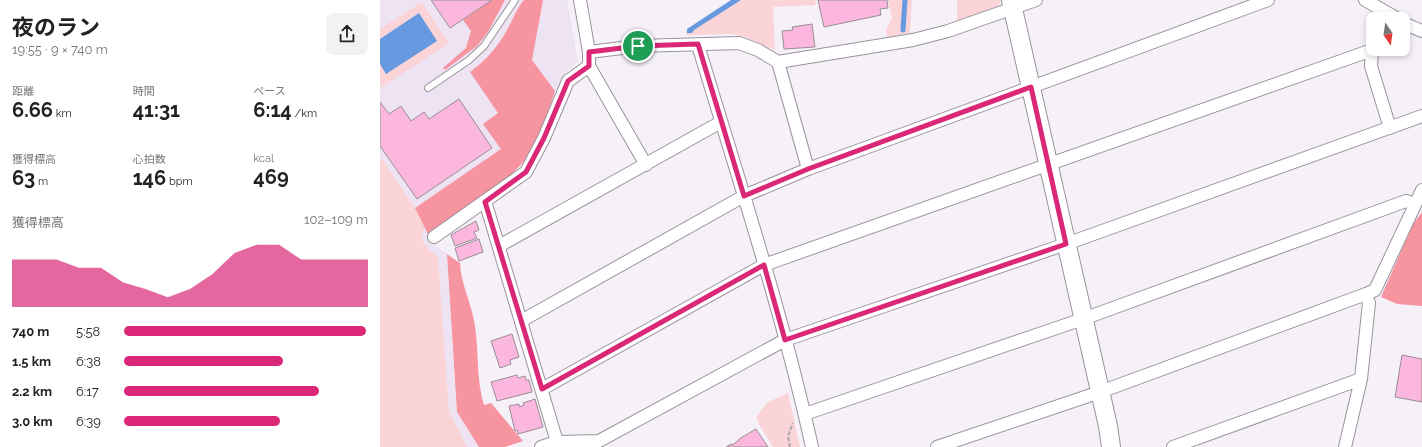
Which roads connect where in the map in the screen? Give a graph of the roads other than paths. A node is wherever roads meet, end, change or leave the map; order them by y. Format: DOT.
graph roads {
  1 [pos="515,0"];
  2 [pos="580,0"];
  3 [pos="1036,0"];
  4 [pos="1268,0"];
  5 [pos="1365,0"];
  6 [pos="1012,4"];
  7 [pos="1384,12"];
  8 [pos="1410,26"];
  9 [pos="1422,31"];
  10 [pos="698,44"];
  11 [pos="1366,50"];
  12 [pos="589,52"];
  13 [pos="1372,56"];
  14 [pos="778,62"];
  15 [pos="589,66"];
  16 [pos="1031,87"];
  17 [pos="428,88"];
  18 [pos="1422,116"];
  19 [pos="721,122"];
  20 [pos="1390,128"];
  21 [pos="1048,163"];
  22 [pos="646,165"];
  23 [pos="808,169"];
  24 [pos="1422,190"];
  25 [pos="744,196"];
  26 [pos="485,202"];
  27 [pos="1415,204"];
  28 [pos="434,238"];
  29 [pos="1066,244"];
  30 [pos="499,246"];
  31 [pos="764,265"];
  32 [pos="1366,294"];
  33 [pos="1083,319"];
  34 [pos="521,321"];
  35 [pos="785,340"];
  36 [pos="1361,379"];
  37 [pos="542,389"];
  38 [pos="1100,392"];
  39 [pos="805,414"];
  40 [pos="557,442"];
  41 [pos="541,447"];
  42 [pos="812,447"];
  43 [pos="937,447"];
  44 [pos="1111,447"];
  45 [pos="1173,447"];
  46 [pos="1345,447"];
  1 -- 17 [label="lane"];
  2 -- 12 [label="street"];
  3 -- 6 [label="street"];
  4 -- 16 [label="street"];
  5 -- 7 [label="street"];
  6 -- 14 [label="street"];
  6 -- 16 [label="street"];
  8 -- 9 [label="street"];
  10 -- 12 [label="street"];
  10 -- 14 [label="street"];
  10 -- 19 [label="street"];
  11 -- 21 [label="street"];
  12 -- 15 [label="street"];
  13 -- 20 [label="street"];
  14 -- 23 [label="street"];
  15 -- 22 [label="street"];
  15 -- 26 [label="street"];
  16 -- 21 [label="street"];
  16 -- 23 [label="street"];
  18 -- 20 [label="street"];
  19 -- 22 [label="street"];
  19 -- 25 [label="street"];
  20 -- 29 [label="street"];
  21 -- 29 [label="street"];
  21 -- 31 [label="street"];
  22 -- 30 [label="street"];
  23 -- 25 [label="street"];
  24 -- 27 [label="street"];
  25 -- 31 [label="street"];
  25 -- 34 [label="street"];
  26 -- 28 [label="street"];
  26 -- 30 [label="street"];
  27 -- 32 [label="street"];
  27 -- 33 [label="street"];
  29 -- 33 [label="street"];
  29 -- 35 [label="street"];
  30 -- 34 [label="street"];
  31 -- 35 [label="street"];
  31 -- 37 [label="street"];
  32 -- 36 [label="street"];
  32 -- 38 [label="street"];
  33 -- 38 [label="street"];
  33 -- 39 [label="street"];
  34 -- 37 [label="street"];
  35 -- 39 [label="street"];
  35 -- 40 [label="street"];
  36 -- 45 [label="street"];
  36 -- 46 [label="street"];
  37 -- 40 [label="street"];
  38 -- 43 [label="street"];
  38 -- 44 [label="street"];
  39 -- 42 [label="street"];
  40 -- 41 [label="street"];
}
